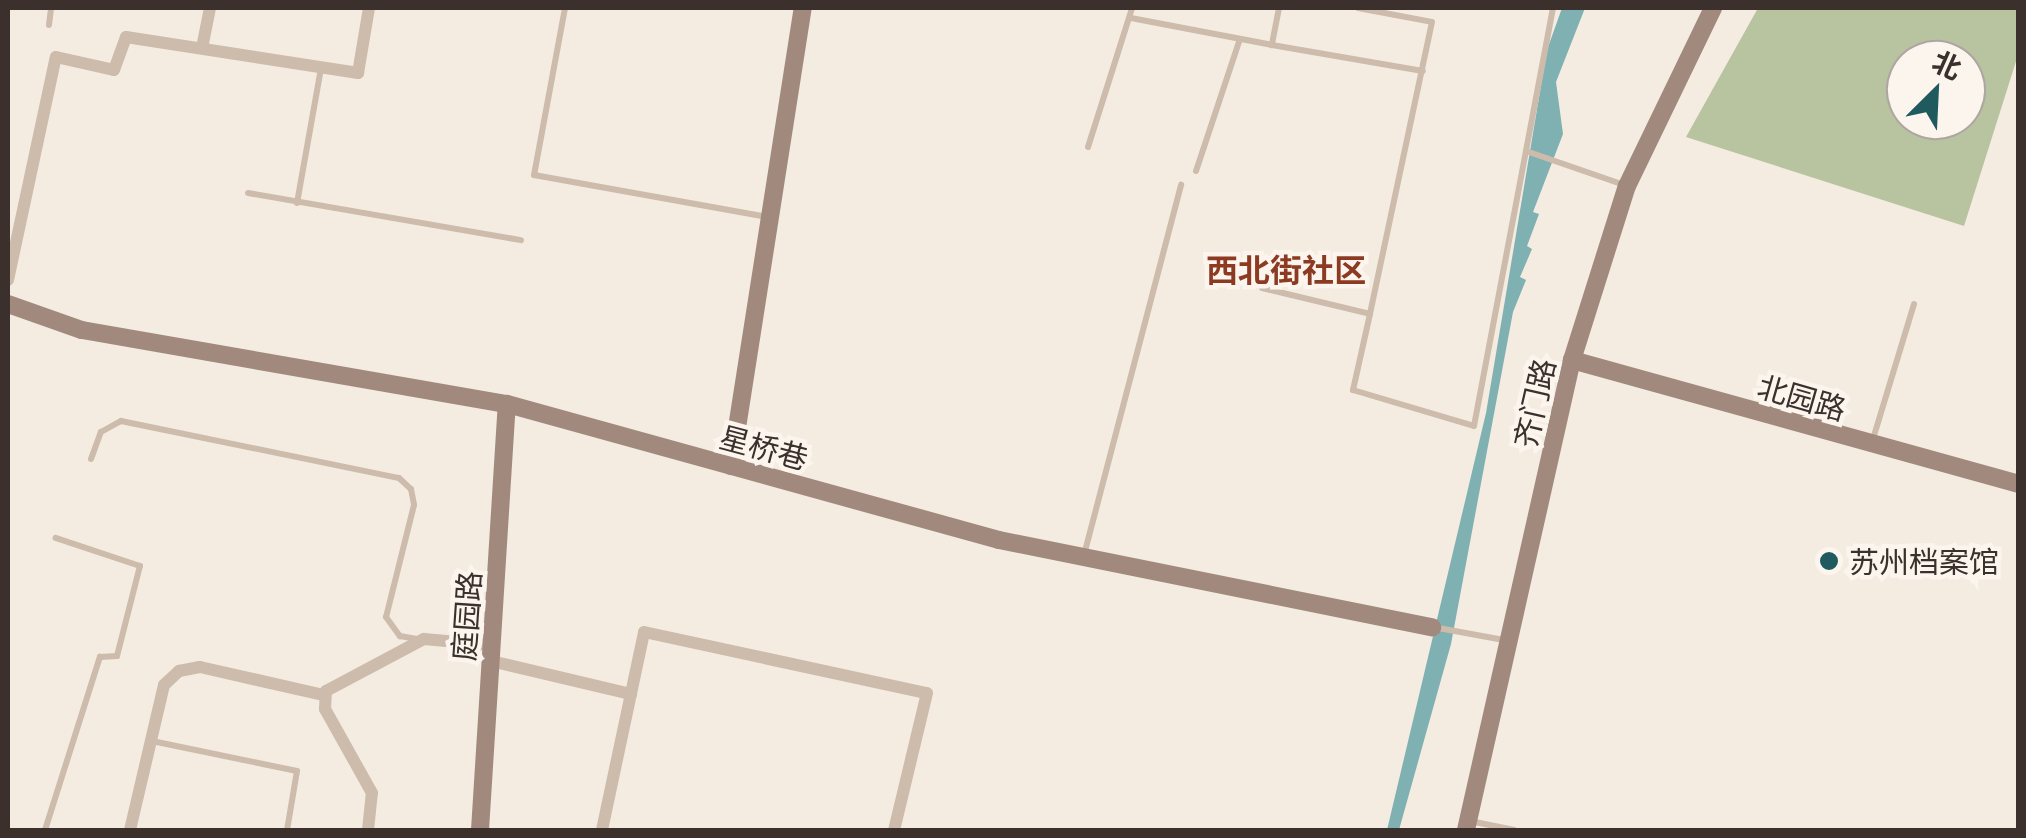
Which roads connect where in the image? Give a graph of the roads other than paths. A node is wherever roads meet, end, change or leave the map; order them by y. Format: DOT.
graph roads {
  1 [pos="52,8"];
  2 [pos="210,8"];
  3 [pos="370,8"];
  4 [pos="564,8"];
  5 [pos="802,8"];
  6 [pos="1132,8"];
  7 [pos="1279,8"];
  8 [pos="1358,8"];
  9 [pos="1553,8"];
  10 [pos="1707,10"];
  11 [pos="1131,18"];
  12 [pos="49,25"];
  13 [pos="1240,39"];
  14 [pos="1272,45"];
  15 [pos="202,48"];
  16 [pos="321,67"];
  17 [pos="1423,70"];
  18 [pos="1088,147"];
  19 [pos="1527,152"];
  20 [pos="1196,171"];
  21 [pos="1181,184"];
  22 [pos="1627,186"];
  23 [pos="248,193"];
  24 [pos="298,202"];
  25 [pos="770,217"];
  26 [pos="521,240"];
  27 [pos="8,280"];
  28 [pos="1262,288"];
  29 [pos="8,304"];
  30 [pos="1914,304"];
  31 [pos="1370,314"];
  32 [pos="1572,360"];
  33 [pos="507,404"];
  34 [pos="1871,445"];
  35 [pos="91,460"];
  36 [pos="731,466"];
  37 [pos="2018,484"];
  38 [pos="56,538"];
  39 [pos="1084,556"];
  40 [pos="1432,627"];
  41 [pos="424,640"];
  42 [pos="1508,640"];
  43 [pos="491,653"];
  44 [pos="631,694"];
  45 [pos="323,695"];
  46 [pos="150,740"];
  47 [pos="1467,826"];
  48 [pos="45,830"];
  49 [pos="130,830"];
  50 [pos="286,830"];
  51 [pos="368,830"];
  52 [pos="480,830"];
  53 [pos="602,830"];
  54 [pos="894,830"];
  55 [pos="1514,830"];
  1 -- 12 [label="lane"];
  2 -- 15 [label="street"];
  3 -- 16 [label="street"];
  4 -- 25 [label="lane"];
  5 -- 25 [label="street"];
  6 -- 11 [label="lane"];
  7 -- 14 [label="lane"];
  8 -- 17 [label="lane"];
  9 -- 19 [label="lane"];
  10 -- 22 [label="street, 齐门路"];
  11 -- 13 [label="lane"];
  11 -- 18 [label="lane"];
  13 -- 14 [label="lane"];
  13 -- 20 [label="lane"];
  14 -- 17 [label="lane"];
  15 -- 16 [label="street"];
  15 -- 27 [label="street"];
  16 -- 24 [label="lane"];
  17 -- 31 [label="lane"];
  19 -- 22 [label="lane"];
  19 -- 31 [label="lane"];
  21 -- 39 [label="lane"];
  22 -- 32 [label="street, 齐门路"];
  23 -- 24 [label="lane"];
  24 -- 26 [label="lane"];
  25 -- 36 [label="street"];
  28 -- 31 [label="lane"];
  29 -- 33 [label="street, 星桥巷"];
  30 -- 34 [label="lane"];
  32 -- 34 [label="street, 北园路"];
  32 -- 42 [label="street, 齐门路"];
  33 -- 36 [label="street, 星桥巷"];
  33 -- 43 [label="street, 庭园路"];
  34 -- 37 [label="street, 北园路"];
  35 -- 41 [label="lane"];
  36 -- 39 [label="street, 星桥巷"];
  38 -- 48 [label="lane"];
  39 -- 40 [label="street, 星桥巷"];
  40 -- 42 [label="lane, 星桥巷"];
  41 -- 43 [label="street"];
  41 -- 45 [label="street"];
  42 -- 47 [label="street, 齐门路"];
  43 -- 44 [label="street"];
  43 -- 52 [label="street, 庭园路"];
  44 -- 53 [label="street"];
  44 -- 54 [label="street"];
  45 -- 46 [label="street"];
  45 -- 51 [label="street"];
  46 -- 49 [label="street"];
  46 -- 50 [label="lane"];
  47 -- 55 [label="lane"];
}
